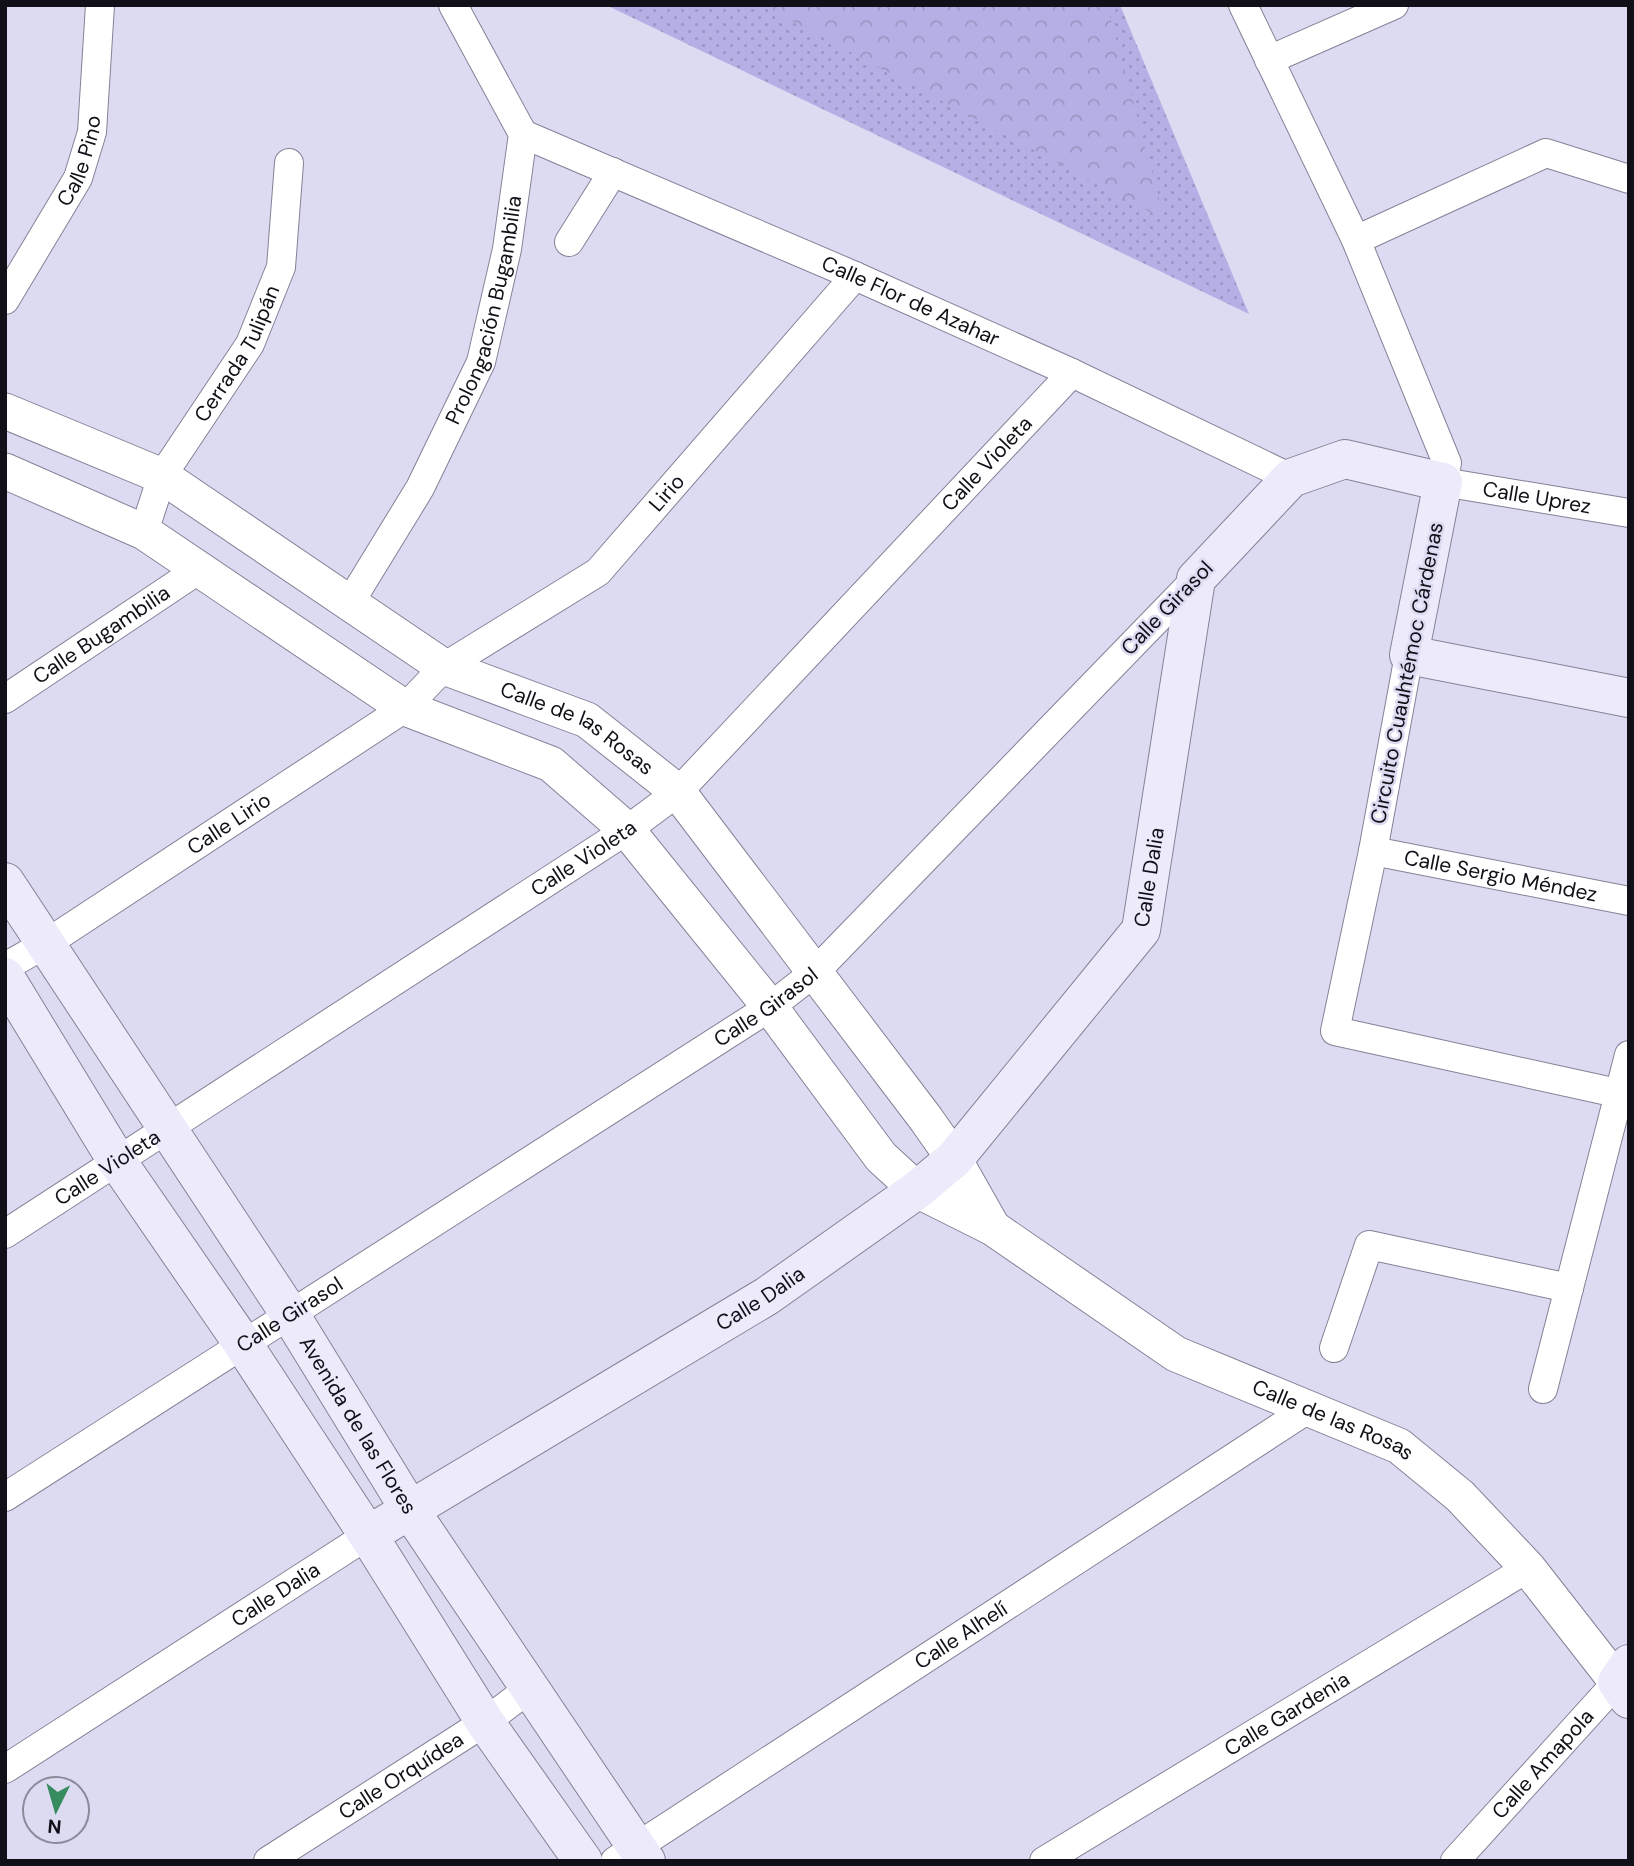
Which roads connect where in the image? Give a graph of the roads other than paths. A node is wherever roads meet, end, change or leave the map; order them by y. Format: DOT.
graph roads {
  1 [pos="100,5"];
  2 [pos="453,5"];
  3 [pos="1243,5"];
  4 [pos="1394,5"];
  5 [pos="1269,60"];
  6 [pos="523,134"];
  7 [pos="289,163"];
  8 [pos="613,172"];
  9 [pos="1629,179"];
  10 [pos="1356,240"];
  11 [pos="569,242"];
  12 [pos="855,276"];
  13 [pos="5,300"];
  14 [pos="1072,373"];
  15 [pos="5,411"];
  16 [pos="5,471"];
  17 [pos="162,476"];
  18 [pos="1292,478"];
  19 [pos="1443,482"];
  20 [pos="1629,513"];
  21 [pos="144,532"];
  22 [pos="198,570"];
  23 [pos="1196,579"];
  24 [pos="349,604"];
  25 [pos="1409,655"];
  26 [pos="444,667"];
  27 [pos="1629,698"];
  28 [pos="5,699"];
  29 [pos="405,708"];
  30 [pos="678,792"];
  31 [pos="627,830"];
  32 [pos="1373,851"];
  33 [pos="5,882"];
  34 [pos="1629,901"];
  35 [pos="47,943"];
  36 [pos="5,967"];
  37 [pos="815,972"];
  38 [pos="5,977"];
  39 [pos="770,1007"];
  40 [pos="1629,1055"];
  41 [pos="1617,1093"];
  42 [pos="168,1129"];
  43 [pos="954,1158"];
  44 [pos="117,1161"];
  45 [pos="916,1190"];
  46 [pos="993,1228"];
  47 [pos="5,1234"];
  48 [pos="1569,1288"];
  49 [pos="291,1316"];
  50 [pos="243,1344"];
  51 [pos="1334,1348"];
  52 [pos="1543,1389"];
  53 [pos="1308,1409"];
  54 [pos="5,1497"];
  55 [pos="410,1510"];
  56 [pos="368,1535"];
  57 [pos="1528,1568"];
  58 [pos="1625,1682"];
  59 [pos="530,1688"];
  60 [pos="485,1722"];
  61 [pos="5,1769"];
  62 [pos="633,1856"];
  63 [pos="268,1861"];
  64 [pos="583,1861"];
  65 [pos="1044,1861"];
  66 [pos="1455,1861"];
  1 -- 13 [label="street, Calle Pino"];
  2 -- 6 [label="street"];
  3 -- 5 [label="street, Circuito Cuauhtémoc Cárdenas"];
  4 -- 5 [label="street"];
  5 -- 10 [label="street, Circuito Cuauhtémoc Cárdenas"];
  6 -- 8 [label="street, Calle Flor de Azahar"];
  6 -- 24 [label="street, Prolongación Bugambilia"];
  7 -- 17 [label="street, Cerrada Tulipán"];
  8 -- 11 [label="street"];
  8 -- 12 [label="street, Calle Flor de Azahar"];
  9 -- 10 [label="street"];
  10 -- 19 [label="street, Circuito Cuauhtémoc Cárdenas"];
  12 -- 14 [label="street, Calle Flor de Azahar"];
  12 -- 26 [label="street, Lirio"];
  14 -- 18 [label="street, Calle Flor de Azahar"];
  14 -- 30 [label="street, Calle Violeta"];
  15 -- 17 [label="street, Calle de las Rosas"];
  16 -- 21 [label="street, Calle de las Rosas"];
  17 -- 21 [label="street, Cerrada Tulipán"];
  17 -- 24 [label="street, Calle de las Rosas"];
  18 -- 19 [label="main road, Calle Girasol"];
  18 -- 23 [label="main road, Calle Girasol"];
  19 -- 20 [label="street, Calle Uprez"];
  19 -- 25 [label="main road, Circuito Cuauhtémoc Cárdenas"];
  21 -- 22 [label="street, Calle de las Rosas"];
  22 -- 28 [label="street, Calle Bugambilia"];
  22 -- 29 [label="street, Calle de las Rosas"];
  23 -- 37 [label="street, Calle Girasol"];
  23 -- 43 [label="main road, Calle Dalia"];
  24 -- 26 [label="street, Calle de las Rosas"];
  25 -- 27 [label="main road"];
  25 -- 32 [label="street, Circuito Cuauhtémoc Cárdenas"];
  26 -- 29 [label="street, Calle Lirio"];
  26 -- 30 [label="street, Calle de las Rosas"];
  29 -- 31 [label="street, Calle de las Rosas"];
  29 -- 35 [label="street, Calle Lirio"];
  30 -- 31 [label="street, Calle Violeta"];
  30 -- 37 [label="street, Calle de las Rosas"];
  31 -- 39 [label="street, Calle de las Rosas"];
  31 -- 42 [label="street, Calle Violeta"];
  32 -- 34 [label="street, Calle Sergio Méndez"];
  32 -- 41 [label="street, Circuito Cuauhtémoc Cárdenas"];
  33 -- 35 [label="main road, Avenida de las Flores"];
  35 -- 36 [label="street, Calle Lirio"];
  35 -- 42 [label="main road, Avenida de las Flores"];
  37 -- 39 [label="street, Calle Girasol"];
  37 -- 43 [label="street, Calle de las Rosas"];
  38 -- 44 [label="main road"];
  39 -- 45 [label="street, Calle de las Rosas"];
  39 -- 49 [label="street, Calle Girasol"];
  40 -- 41 [label="street"];
  41 -- 48 [label="street"];
  42 -- 44 [label="street, Calle Violeta"];
  42 -- 49 [label="main road, Avenida de las Flores"];
  43 -- 45 [label="main road, Calle Dalia"];
  43 -- 46 [label="street, Calle de las Rosas"];
  44 -- 47 [label="street, Calle Violeta"];
  44 -- 50 [label="main road"];
  45 -- 46 [label="street, Calle de las Rosas"];
  45 -- 55 [label="main road, Calle Dalia"];
  46 -- 53 [label="street, Calle de las Rosas"];
  48 -- 51 [label="street"];
  48 -- 52 [label="street"];
  49 -- 50 [label="street, Calle Girasol"];
  49 -- 55 [label="main road, Avenida de las Flores"];
  50 -- 54 [label="street, Calle Girasol"];
  50 -- 56 [label="main road"];
  53 -- 57 [label="street, Calle de las Rosas"];
  53 -- 62 [label="street, Calle Alhelí"];
  55 -- 56 [label="main road, Calle Dalia"];
  55 -- 59 [label="main road, Avenida de las Flores"];
  56 -- 60 [label="main road"];
  56 -- 61 [label="street, Calle Dalia"];
  57 -- 58 [label="street, Calle de las Rosas"];
  57 -- 65 [label="street, Calle Gardenia"];
  58 -- 66 [label="street, Calle Amapola"];
  59 -- 60 [label="street, Calle Orquídea"];
  59 -- 62 [label="main road, Avenida de las Flores"];
  60 -- 63 [label="street, Calle Orquídea"];
  60 -- 64 [label="main road"];
}
